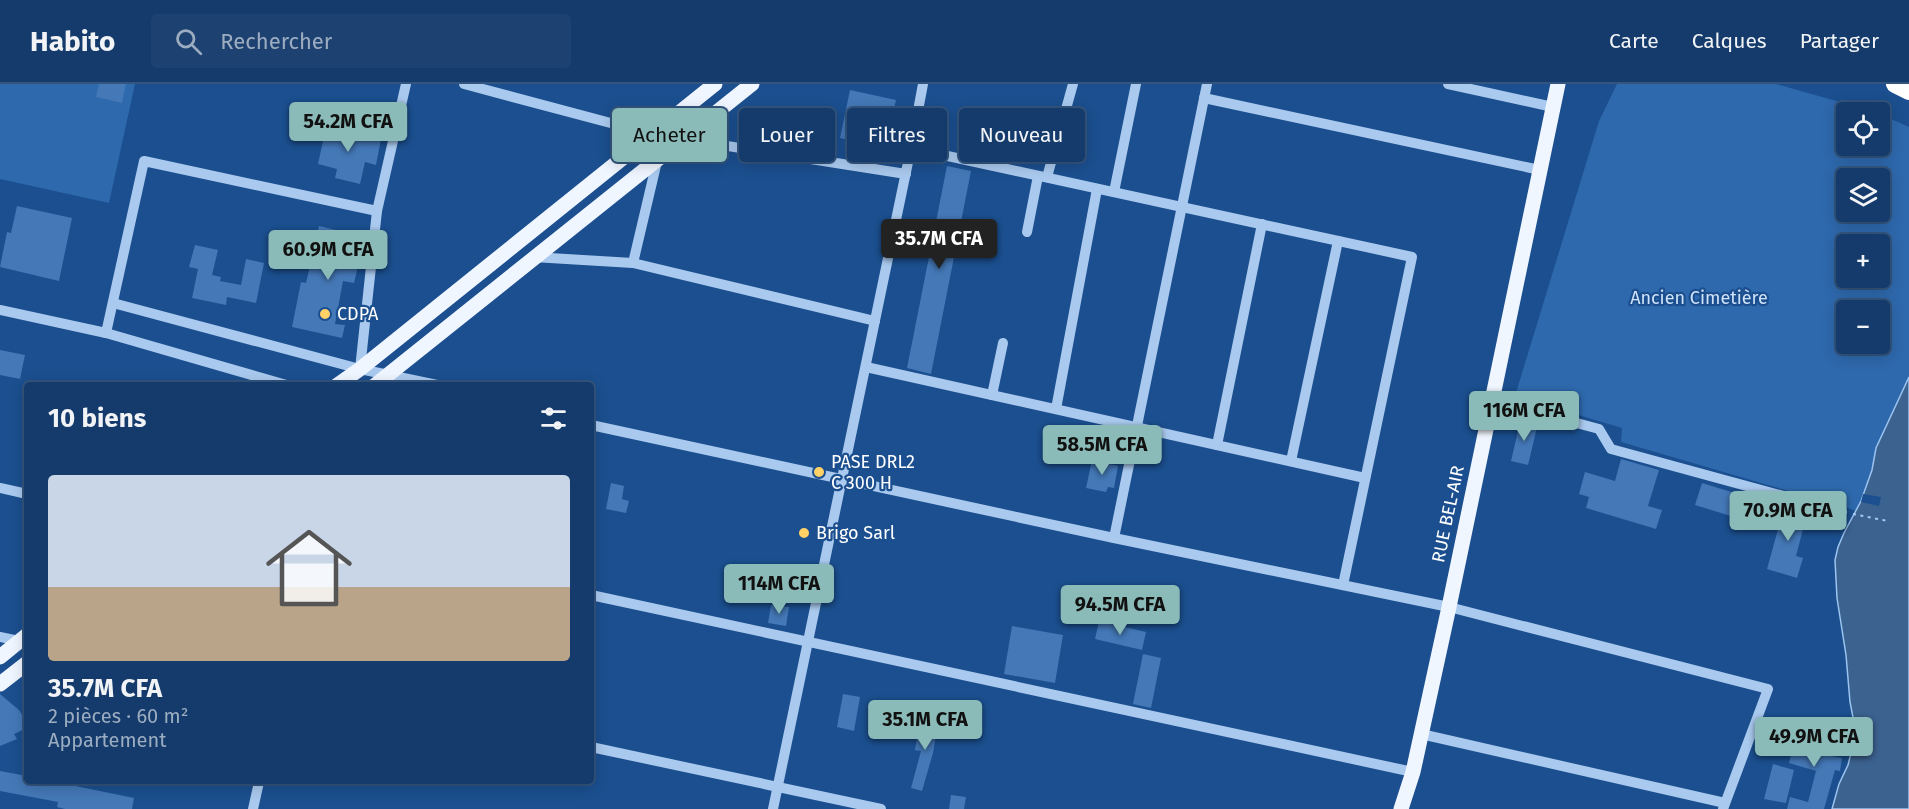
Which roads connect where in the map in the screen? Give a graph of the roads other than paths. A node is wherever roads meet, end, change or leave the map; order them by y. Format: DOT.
graph roads {
  1 [pos="406,84"];
  2 [pos="464,84"];
  3 [pos="715,84"];
  4 [pos="752,84"];
  5 [pos="923,84"];
  6 [pos="1073,84"];
  7 [pos="1136,84"];
  8 [pos="1207,84"];
  9 [pos="1448,84"];
  10 [pos="1558,84"];
  11 [pos="1895,84"];
  12 [pos="1909,91"];
  13 [pos="1204,98"];
  14 [pos="1553,107"];
  15 [pos="685,108"];
  16 [pos="722,108"];
  17 [pos="918,108"];
  18 [pos="612,123"];
  19 [pos="727,146"];
  20 [pos="947,156"];
  21 [pos="617,162"];
  22 [pos="652,162"];
  23 [pos="657,162"];
  24 [pos="908,162"];
  25 [pos="1540,170"];
  26 [pos="906,174"];
  27 [pos="1043,176"];
  28 [pos="1097,189"];
  29 [pos="1114,192"];
  30 [pos="1182,207"];
  31 [pos="377,212"];
  32 [pos="1262,224"];
  33 [pos="1027,232"];
  34 [pos="1338,241"];
  35 [pos="533,257"];
  36 [pos="633,262"];
  37 [pos="113,303"];
  38 [pos="0,310"];
  39 [pos="875,321"];
  40 [pos="106,333"];
  41 [pos="1003,343"];
  42 [pos="866,367"];
  43 [pos="360,369"];
  44 [pos="386,375"];
  45 [pos="276,382"];
  46 [pos="342,382"];
  47 [pos="378,382"];
  48 [pos="422,382"];
  49 [pos="992,395"];
  50 [pos="1491,400"];
  51 [pos="1056,409"];
  52 [pos="594,426"];
  53 [pos="1137,427"];
  54 [pos="1217,445"];
  55 [pos="1291,461"];
  56 [pos="1365,478"];
  57 [pos="842,480"];
  58 [pos="0,488"];
  59 [pos="24,493"];
  60 [pos="1842,512"];
  61 [pos="1114,538"];
  62 [pos="1343,585"];
  63 [pos="594,597"];
  64 [pos="1449,607"];
  65 [pos="0,637"];
  66 [pos="23,638"];
  67 [pos="808,642"];
  68 [pos="0,657"];
  69 [pos="24,665"];
  70 [pos="0,684"];
  71 [pos="1421,734"];
  72 [pos="594,748"];
  73 [pos="1413,772"];
  74 [pos="259,784"];
  75 [pos="778,787"];
  76 [pos="1724,806"];
  77 [pos="253,809"];
  78 [pos="773,809"];
  79 [pos="881,809"];
  80 [pos="1401,809"];
  1 -- 31 [label="street"];
  2 -- 18 [label="street"];
  3 -- 15 [label="main road"];
  4 -- 16 [label="main road"];
  5 -- 17 [label="street"];
  6 -- 27 [label="street"];
  7 -- 29 [label="street"];
  8 -- 13 [label="street"];
  9 -- 14 [label="street"];
  10 -- 14 [label="main road, RUE BEL-AIR"];
  11 -- 12 [label="highway"];
  13 -- 25 [label="street"];
  13 -- 30 [label="street"];
  14 -- 25 [label="main road, RUE BEL-AIR"];
  19 -- 26 [label="street"];
  20 -- 27 [label="street"];
  21 -- 43 [label="main road"];
  22 -- 35 [label="main road"];
  23 -- 36 [label="street"];
  24 -- 26 [label="street"];
  25 -- 50 [label="main road, RUE BEL-AIR"];
  26 -- 39 [label="street"];
  27 -- 28 [label="street"];
  27 -- 33 [label="street"];
  28 -- 29 [label="street"];
  28 -- 51 [label="street"];
  29 -- 30 [label="street"];
  30 -- 32 [label="street"];
  30 -- 53 [label="street"];
  31 -- 37 [label="street"];
  31 -- 43 [label="street"];
  32 -- 34 [label="street"];
  32 -- 54 [label="street"];
  34 -- 55 [label="street"];
  34 -- 56 [label="street"];
  35 -- 36 [label="street"];
  35 -- 44 [label="main road"];
  36 -- 39 [label="street"];
  37 -- 40 [label="street"];
  37 -- 43 [label="street"];
  38 -- 40 [label="street"];
  39 -- 42 [label="street"];
  40 -- 45 [label="street"];
  41 -- 49 [label="street"];
  42 -- 49 [label="street"];
  42 -- 57 [label="street"];
  43 -- 44 [label="street"];
  43 -- 46 [label="main road"];
  44 -- 47 [label="main road"];
  44 -- 48 [label="street"];
  49 -- 51 [label="street"];
  50 -- 60 [label="street"];
  50 -- 64 [label="main road, RUE BEL-AIR"];
  51 -- 53 [label="street"];
  52 -- 57 [label="street"];
  53 -- 54 [label="street"];
  53 -- 61 [label="street"];
  54 -- 55 [label="street"];
  55 -- 56 [label="street"];
  56 -- 62 [label="street"];
  57 -- 61 [label="street"];
  57 -- 67 [label="street"];
  58 -- 59 [label="street"];
  61 -- 62 [label="street"];
  62 -- 64 [label="street"];
  63 -- 67 [label="street"];
  64 -- 71 [label="main road, RUE BEL-AIR"];
  64 -- 76 [label="street"];
  65 -- 66 [label="street"];
  66 -- 68 [label="main road"];
  67 -- 73 [label="street"];
  67 -- 75 [label="street"];
  69 -- 70 [label="main road"];
  71 -- 73 [label="main road, RUE BEL-AIR"];
  71 -- 76 [label="street"];
  72 -- 75 [label="street"];
  73 -- 80 [label="main road, RUE BEL-AIR"];
  74 -- 77 [label="street"];
  75 -- 78 [label="street"];
  75 -- 79 [label="street"];
}
